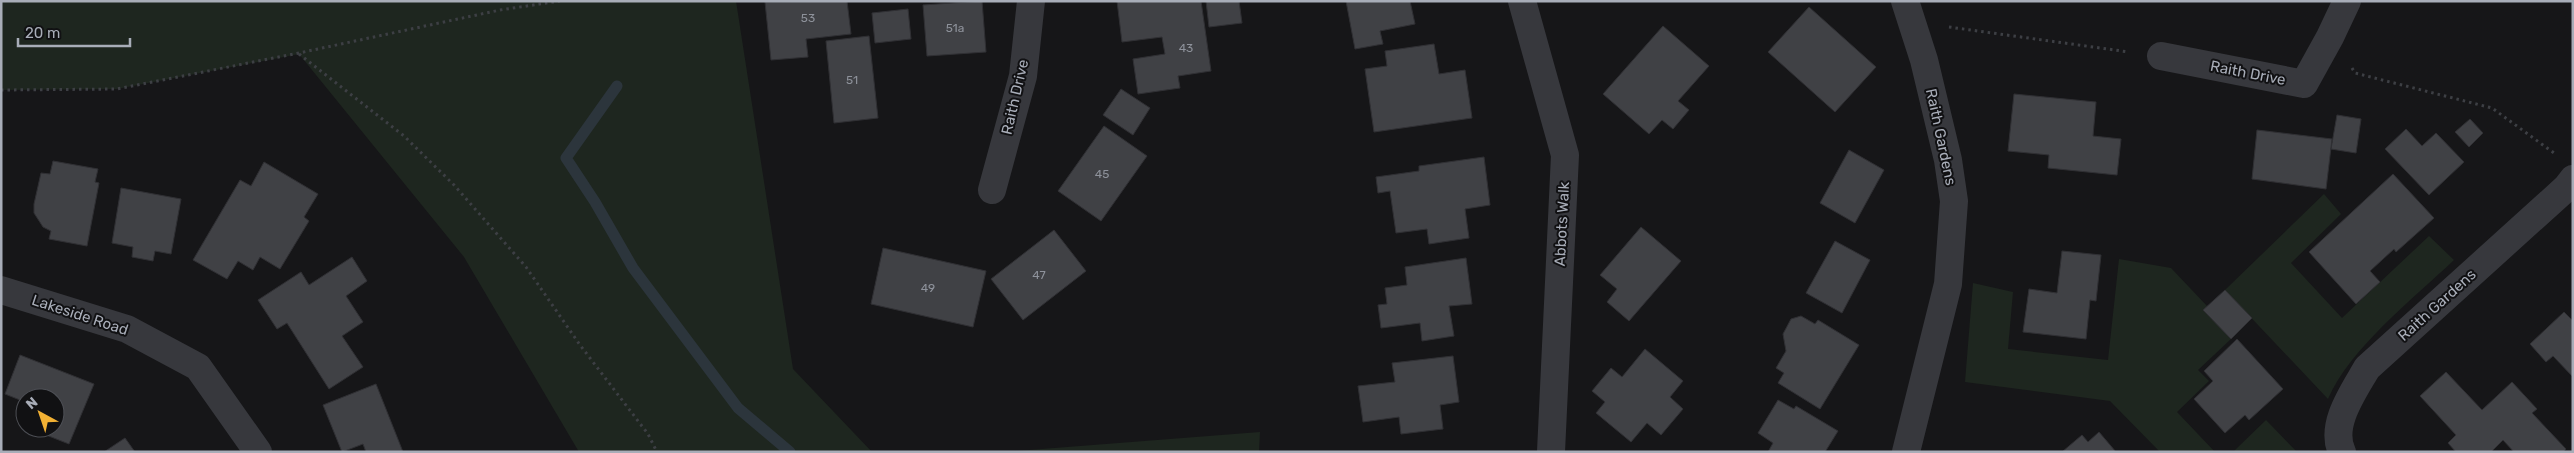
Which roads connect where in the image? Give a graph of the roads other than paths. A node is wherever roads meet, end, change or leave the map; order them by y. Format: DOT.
graph roads {
  1 [pos="1031,1"];
  2 [pos="1522,1"];
  3 [pos="2347,1"];
  4 [pos="1909,11"];
  5 [pos="2161,56"];
  6 [pos="2573,179"];
  7 [pos="992,190"];
  8 [pos="1,290"];
  9 [pos="258,452"];
  10 [pos="1551,452"];
  11 [pos="1906,452"];
  12 [pos="2342,452"];
  1 -- 7 [label="street, Raith Drive"];
  2 -- 10 [label="street, Abbots Walk"];
  3 -- 5 [label="street, Raith Drive"];
  4 -- 11 [label="street, Raith Gardens"];
  6 -- 12 [label="street, Raith Gardens"];
  8 -- 9 [label="street, Lakeside Road"];
}
